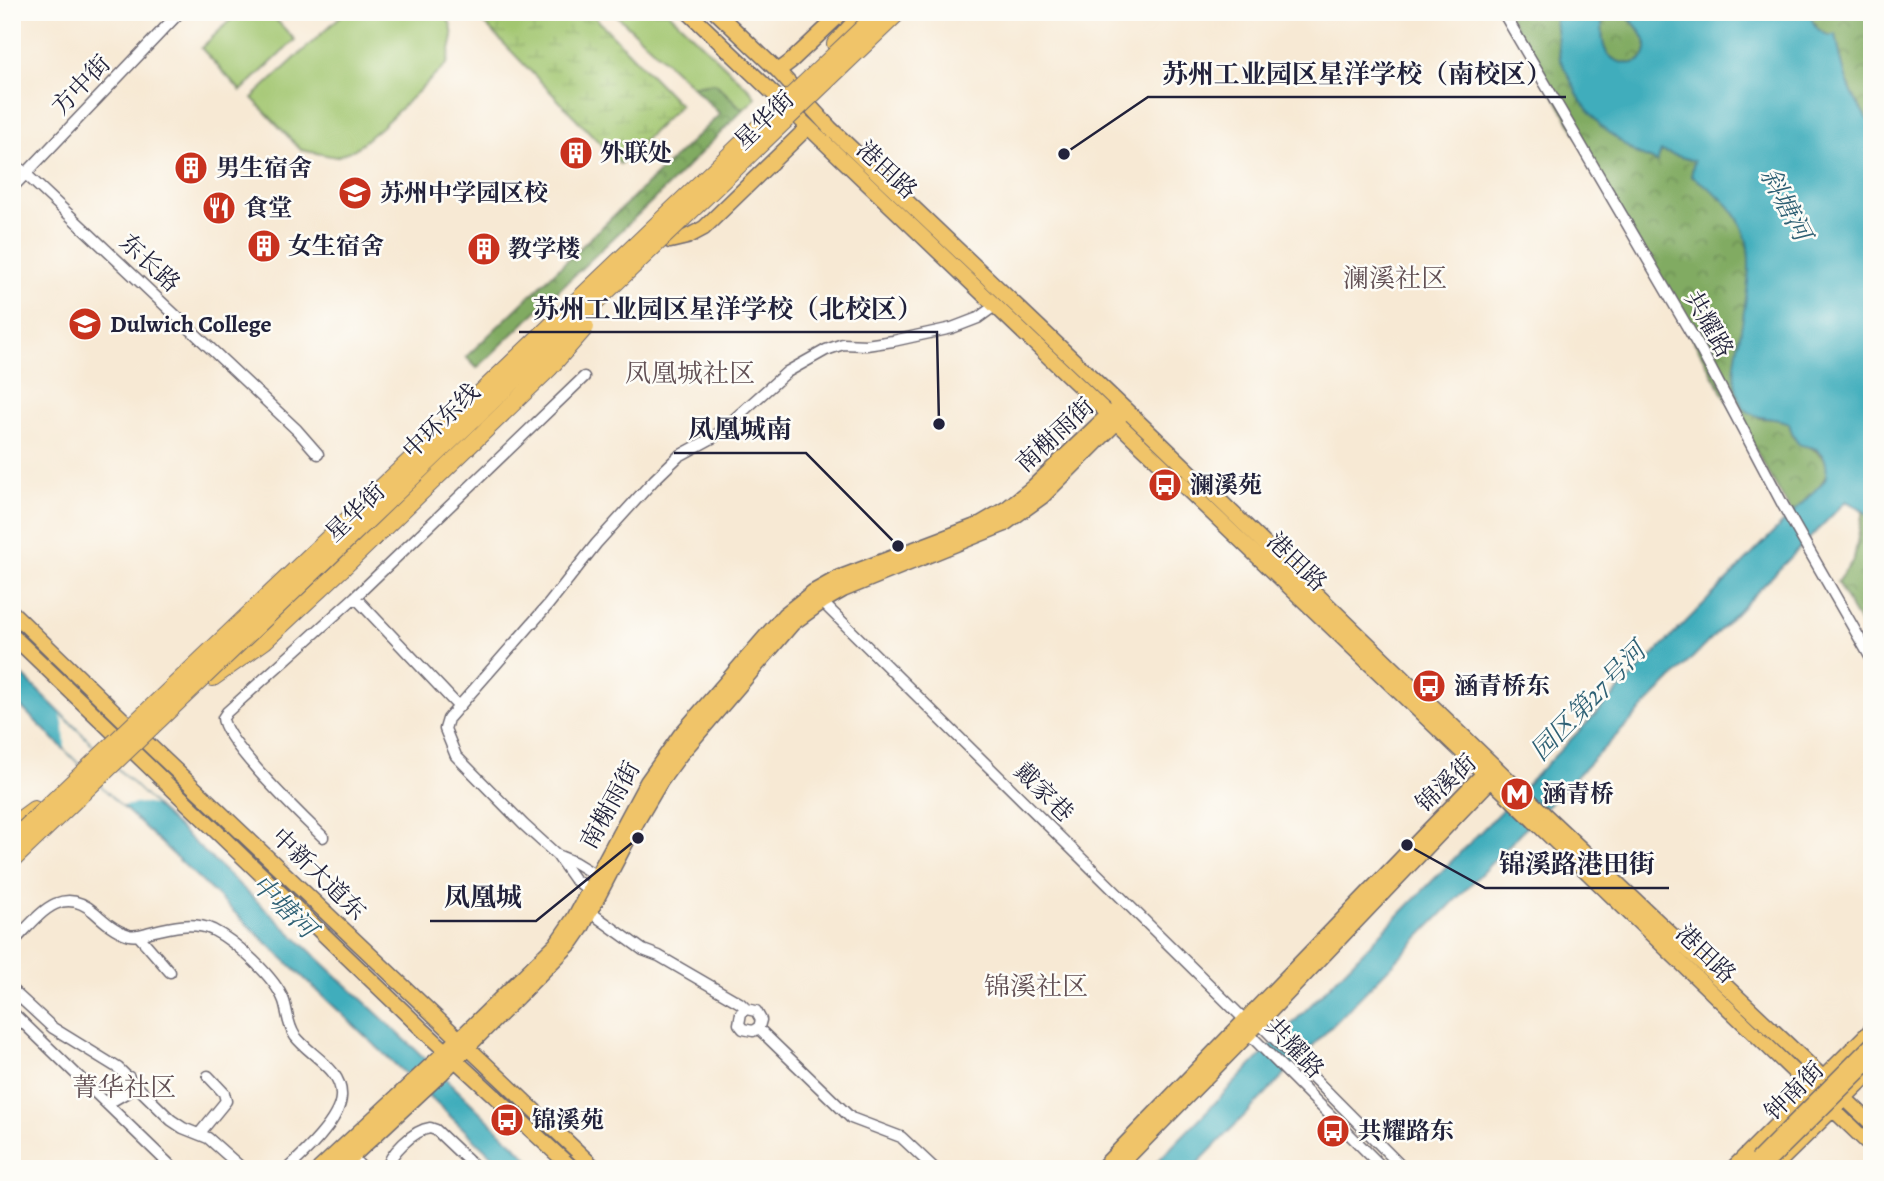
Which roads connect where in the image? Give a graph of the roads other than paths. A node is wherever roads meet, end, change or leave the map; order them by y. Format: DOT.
graph roads {
  1 [pos="180,12"];
  2 [pos="688,12"];
  3 [pos="716,12"];
  4 [pos="843,12"];
  5 [pos="867,12"];
  6 [pos="879,12"];
  7 [pos="899,12"];
  8 [pos="911,12"];
  9 [pos="1503,12"];
  10 [pos="835,44"];
  11 [pos="851,58"];
  12 [pos="778,71"];
  13 [pos="791,86"];
  14 [pos="778,98"];
  15 [pos="810,106"];
  16 [pos="803,122"];
  17 [pos="12,161"];
  18 [pos="25,174"];
  19 [pos="12,188"];
  20 [pos="644,259"];
  21 [pos="996,305"];
  22 [pos="584,377"];
  23 [pos="1117,414"];
  24 [pos="318,454"];
  25 [pos="355,597"];
  26 [pos="817,597"];
  27 [pos="12,612"];
  28 [pos="12,635"];
  29 [pos="1872,660"];
  30 [pos="213,678"];
  31 [pos="459,707"];
  32 [pos="125,722"];
  33 [pos="113,733"];
  34 [pos="146,742"];
  35 [pos="134,753"];
  36 [pos="1490,773"];
  37 [pos="34,809"];
  38 [pos="1538,817"];
  39 [pos="12,828"];
  40 [pos="323,838"];
  41 [pos="12,840"];
  42 [pos="557,855"];
  43 [pos="12,861"];
  44 [pos="12,870"];
  45 [pos="597,876"];
  46 [pos="589,890"];
  47 [pos="590,912"];
  48 [pos="138,935"];
  49 [pos="12,943"];
  50 [pos="170,972"];
  51 [pos="12,990"];
  52 [pos="746,1009"];
  53 [pos="12,1012"];
  54 [pos="1251,1026"];
  55 [pos="758,1028"];
  56 [pos="1872,1029"];
  57 [pos="463,1043"];
  58 [pos="1872,1044"];
  59 [pos="451,1055"];
  60 [pos="1872,1059"];
  61 [pos="1872,1071"];
  62 [pos="208,1076"];
  63 [pos="1824,1078"];
  64 [pos="132,1081"];
  65 [pos="419,1086"];
  66 [pos="1813,1089"];
  67 [pos="1844,1098"];
  68 [pos="107,1104"];
  69 [pos="1833,1109"];
  70 [pos="1872,1124"];
  71 [pos="199,1134"];
  72 [pos="1872,1147"];
  73 [pos="352,1157"];
  74 [pos="1760,1166"];
  75 [pos="174,1169"];
  76 [pos="243,1169"];
  77 [pos="288,1169"];
  78 [pos="319,1169"];
  79 [pos="339,1169"];
  80 [pos="363,1169"];
  81 [pos="387,1169"];
  82 [pos="477,1169"];
  83 [pos="573,1169"];
  84 [pos="596,1169"];
  85 [pos="935,1169"];
  86 [pos="1101,1169"];
  87 [pos="1116,1169"];
  88 [pos="1384,1169"];
  89 [pos="1404,1169"];
  90 [pos="1732,1169"];
  1 -- 18 [label="street, 方中街"];
  2 -- 14 [label="main road, 港田路"];
  3 -- 12 [label="main road, 港田路"];
  4 -- 12 [label="main road"];
  5 -- 10 [label="highway"];
  6 -- 41 [label="highway, 中环东线, bridge"];
  7 -- 11 [label="highway, 中环东线, bridge"];
  8 -- 11 [label="highway, bridge"];
  8 -- 15 [label="main road, 星华街"];
  9 -- 29 [label="street, 共耀路, bridge"];
  10 -- 13 [label="main road, 星华街"];
  11 -- 20 [label="highway, 中环东线, bridge"];
  12 -- 13 [label="main road, 港田路"];
  13 -- 14 [label="main road, 星华街"];
  13 -- 15 [label="main road, 港田路"];
  14 -- 16 [label="main road, 港田路"];
  14 -- 32 [label="main road, 星华街"];
  15 -- 16 [label="main road, 星华街"];
  15 -- 23 [label="main road, 港田路"];
  16 -- 21 [label="main road, 港田路"];
  16 -- 30 [label="main road, 星华街"];
  17 -- 18 [label="street, 东长路"];
  18 -- 19 [label="street, 方中街"];
  18 -- 24 [label="street, 东长路"];
  20 -- 30 [label="highway, bridge"];
  20 -- 43 [label="highway, 中环东线, bridge"];
  21 -- 23 [label="main road, 港田路"];
  21 -- 31 [label="street"];
  22 -- 25 [label="street"];
  23 -- 26 [label="main road, 南榭雨街"];
  23 -- 36 [label="main road, 港田路"];
  25 -- 31 [label="street"];
  25 -- 40 [label="street"];
  26 -- 45 [label="main road, 南榭雨街"];
  26 -- 47 [label="main road, 南榭雨街"];
  26 -- 54 [label="street, 戴家巷"];
  27 -- 32 [label="main road, 中新大道东"];
  28 -- 33 [label="main road, 中新大道东"];
  30 -- 34 [label="main road, 星华街"];
  31 -- 42 [label="street"];
  32 -- 33 [label="main road, 星华街"];
  32 -- 34 [label="main road, 中新大道东"];
  33 -- 35 [label="main road, 中新大道东"];
  33 -- 37 [label="main road, 星华街"];
  34 -- 35 [label="main road, 星华街"];
  34 -- 57 [label="main road, 中新大道东"];
  35 -- 44 [label="main road, 星华街"];
  35 -- 59 [label="main road, 中新大道东"];
  36 -- 38 [label="main road, 港田路, bridge"];
  36 -- 54 [label="main road, 锦溪街"];
  37 -- 39 [label="highway"];
  38 -- 63 [label="main road, 港田路"];
  38 -- 66 [label="main road, 港田路"];
  42 -- 45 [label="street"];
  42 -- 46 [label="street"];
  45 -- 46 [label="main road, 南榭雨街"];
  46 -- 57 [label="main road, 南榭雨街"];
  47 -- 52 [label="street"];
  47 -- 57 [label="main road, 南榭雨街"];
  48 -- 49 [label="street"];
  48 -- 50 [label="street"];
  48 -- 77 [label="street"];
  51 -- 64 [label="street"];
  52 -- 55 [label="street"];
  52 -- 55 [label="street"];
  53 -- 68 [label="street"];
  54 -- 86 [label="main road, 锦溪街"];
  54 -- 87 [label="main road, 锦溪街"];
  54 -- 88 [label="street, 共耀路"];
  54 -- 89 [label="street, 共耀路"];
  55 -- 85 [label="street"];
  56 -- 63 [label="main road"];
  57 -- 59 [label="main road, 南榭雨街"];
  57 -- 84 [label="main road, 中新大道东"];
  58 -- 74 [label="main road, 钟南街, bridge"];
  59 -- 65 [label="main road, 南榭雨街"];
  59 -- 83 [label="main road, 中新大道东"];
  60 -- 74 [label="main road, 钟南街, bridge"];
  61 -- 67 [label="main road"];
  62 -- 71 [label="street"];
  63 -- 66 [label="main road"];
  63 -- 67 [label="main road, 港田路"];
  64 -- 68 [label="street"];
  64 -- 71 [label="street"];
  65 -- 73 [label="main road, 南榭雨街"];
  65 -- 78 [label="main road, 南榭雨街"];
  66 -- 69 [label="main road, 港田路"];
  66 -- 90 [label="main road"];
  67 -- 69 [label="main road"];
  67 -- 70 [label="main road, 港田路"];
  68 -- 75 [label="street"];
  69 -- 72 [label="main road, 港田路"];
  69 -- 74 [label="main road"];
  71 -- 76 [label="street"];
  73 -- 79 [label="main road, 南榭雨街"];
  73 -- 80 [label="street"];
  81 -- 82 [label="street"];
}
